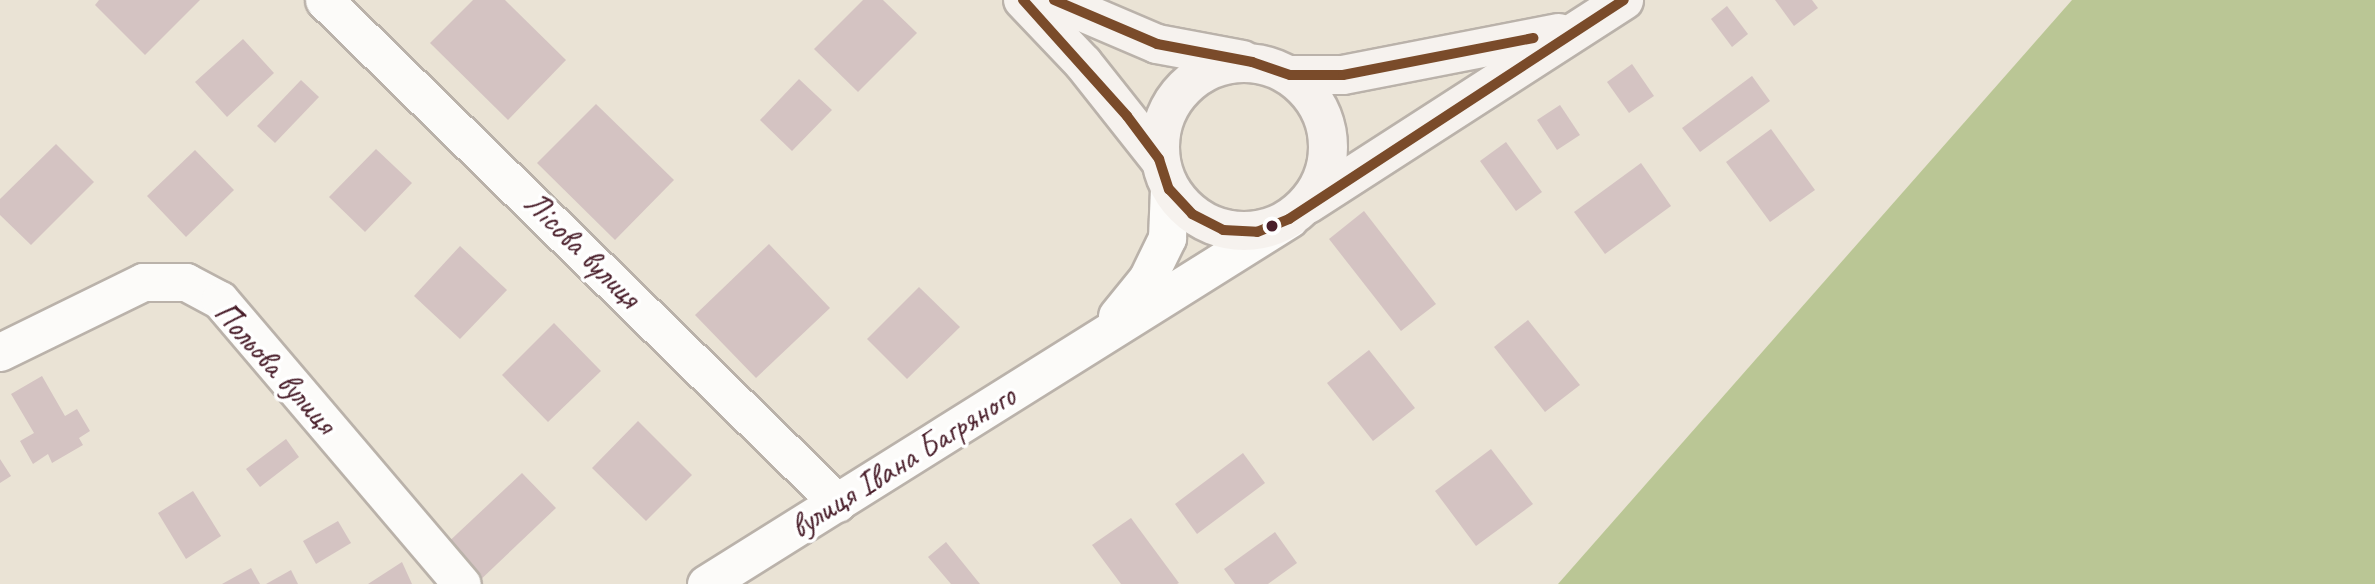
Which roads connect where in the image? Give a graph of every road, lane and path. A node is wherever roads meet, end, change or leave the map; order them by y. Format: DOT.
graph roads {
  1 [pos="324,0"];
  2 [pos="1023,0"];
  3 [pos="1054,0"];
  4 [pos="1624,0"];
  5 [pos="1578,29"];
  6 [pos="1252,62"];
  7 [pos="1290,75"];
  8 [pos="1164,174"];
  9 [pos="1298,212"];
  10 [pos="1099,339"];
  11 [pos="0,352"];
  12 [pos="838,503"];
  13 [pos="462,584"];
  14 [pos="706,584"];
  1 -- 12 [label="street, Лісова вулиця"];
  2 -- 8 [label="main road"];
  3 -- 6 [label="main road"];
  4 -- 5 [label="main road, вулиця Івана Багряного"];
  5 -- 7 [label="main road, вулиця Івана Багряного"];
  5 -- 9 [label="main road, вулиця Івана Багряного"];
  6 -- 7 [label="main road"];
  6 -- 8 [label="main road"];
  7 -- 9 [label="main road"];
  8 -- 9 [label="main road"];
  8 -- 10 [label="street, вулиця Івана Багряного"];
  9 -- 10 [label="street, вулиця Івана Багряного"];
  10 -- 12 [label="street, вулиця Івана Багряного"];
  11 -- 13 [label="street, Польова вулиця"];
  12 -- 14 [label="street, вулиця Івана Багряного"];
}
